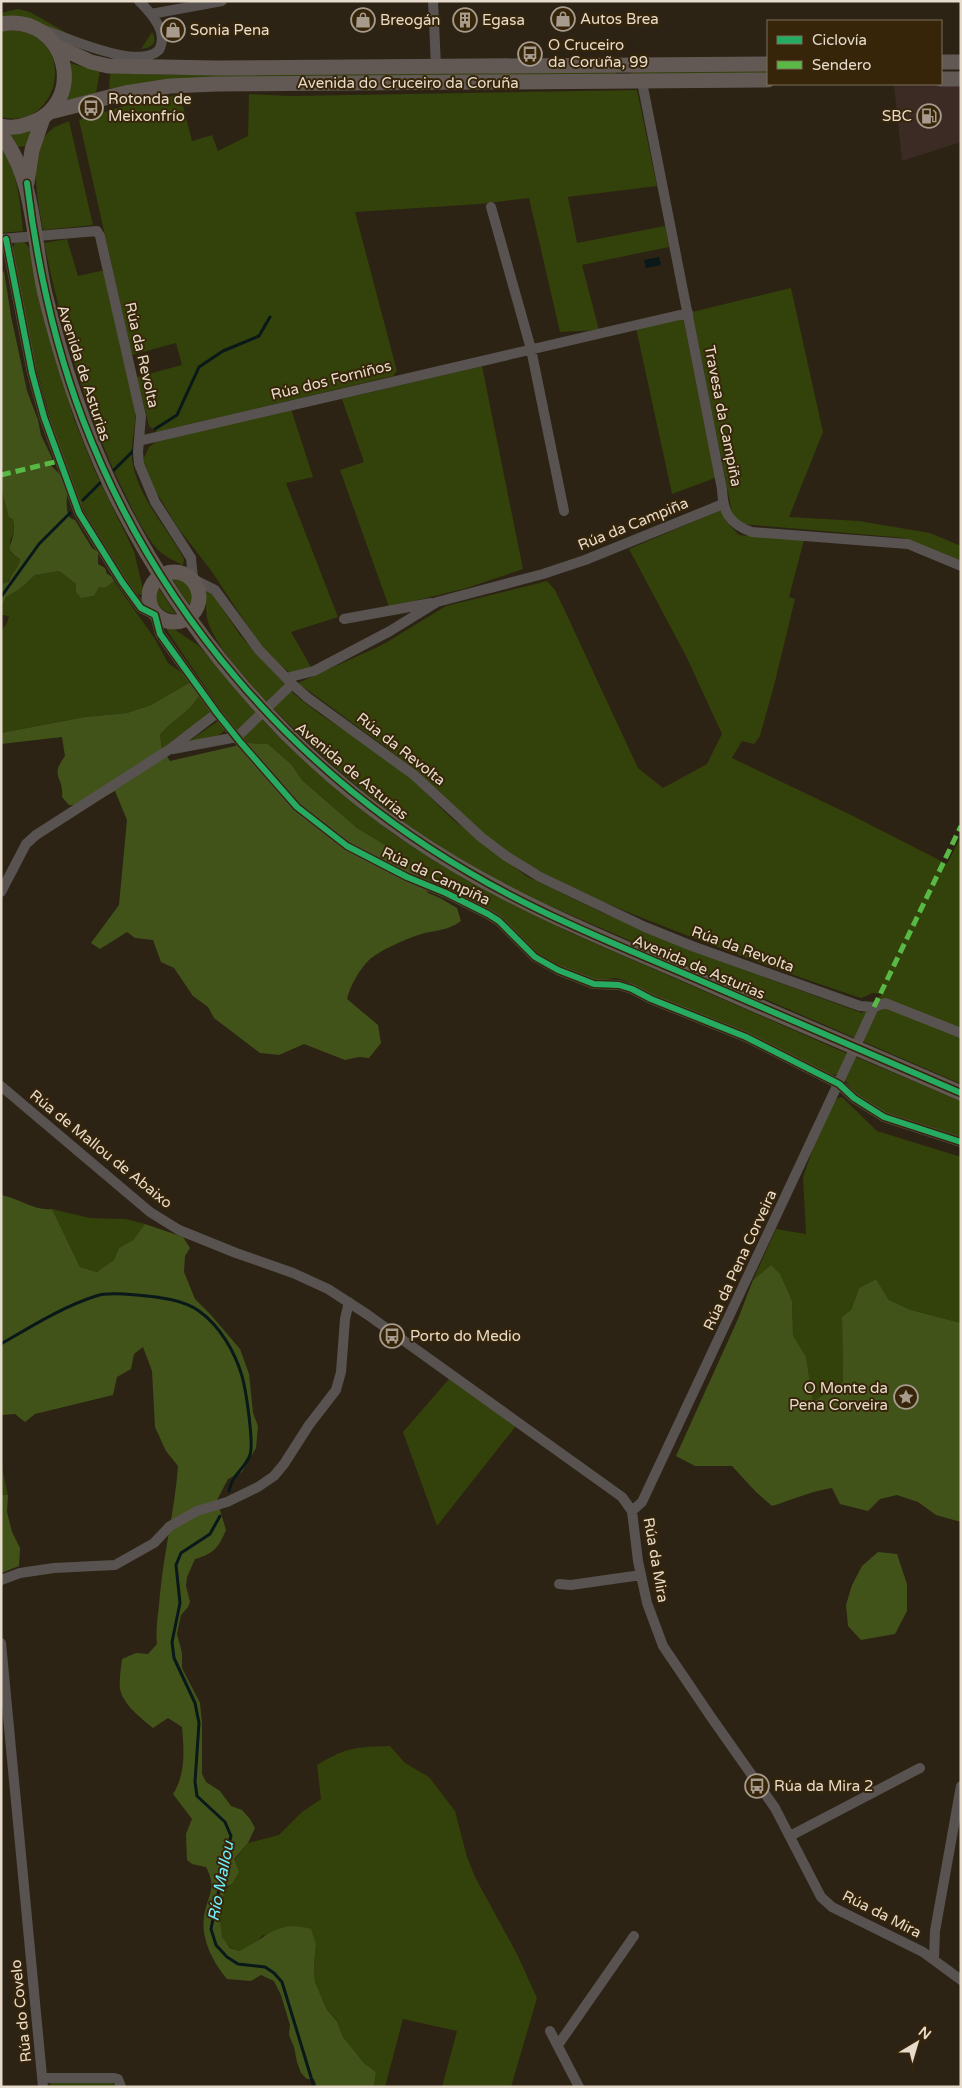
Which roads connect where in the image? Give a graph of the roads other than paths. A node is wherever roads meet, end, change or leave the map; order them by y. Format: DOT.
graph roads {
  1 [pos="140,1"];
  2 [pos="222,1"];
  3 [pos="433,1"];
  4 [pos="151,14"];
  5 [pos="1,24"];
  6 [pos="33,26"];
  7 [pos="56,46"];
  8 [pos="942,62"];
  9 [pos="961,62"];
  10 [pos="767,64"];
  11 [pos="436,66"];
  12 [pos="942,79"];
  13 [pos="961,79"];
  14 [pos="767,80"];
  15 [pos="642,82"];
  16 [pos="46,115"];
  17 [pos="1,126"];
  18 [pos="1,135"];
  19 [pos="27,183"];
  20 [pos="491,207"];
  21 [pos="4,239"];
  22 [pos="688,313"];
  23 [pos="530,349"];
  24 [pos="139,441"];
  25 [pos="723,504"];
  26 [pos="564,511"];
  27 [pos="142,544"];
  28 [pos="961,566"];
  29 [pos="179,572"];
  30 [pos="160,575"];
  31 [pos="193,580"];
  32 [pos="150,588"];
  33 [pos="437,602"];
  34 [pos="193,613"];
  35 [pos="155,615"];
  36 [pos="344,619"];
  37 [pos="172,622"];
  38 [pos="205,639"];
  39 [pos="289,681"];
  40 [pos="217,713"];
  41 [pos="237,737"];
  42 [pos="170,749"];
  43 [pos="1,892"];
  44 [pos="874,1007"];
  45 [pos="961,1033"];
  46 [pos="841,1081"];
  47 [pos="1,1086"];
  48 [pos="961,1093"];
  49 [pos="961,1142"];
  50 [pos="349,1302"];
  51 [pos="632,1511"];
  52 [pos="641,1575"];
  53 [pos="1,1580"];
  54 [pos="559,1584"];
  55 [pos="1,1642"];
  56 [pos="920,1768"];
  57 [pos="961,1786"];
  58 [pos="790,1836"];
  59 [pos="634,1936"];
  60 [pos="934,1959"];
  61 [pos="961,1980"];
  62 [pos="550,2030"];
  63 [pos="558,2045"];
  64 [pos="43,2082"];
  65 [pos="121,2087"];
  66 [pos="579,2087"];
  1 -- 4 [label="street"];
  2 -- 4 [label="street"];
  3 -- 11 [label="street"];
  4 -- 6 [label="street"];
  5 -- 6 [label="main road"];
  6 -- 7 [label="main road"];
  7 -- 11 [label="main road, Avenida do Cruceiro da Coruña"];
  7 -- 16 [label="main road, Avenida de Asturias"];
  8 -- 9 [label="main road"];
  10 -- 11 [label="main road, Avenida do Cruceiro da Coruña"];
  12 -- 13 [label="main road"];
  14 -- 15 [label="main road, Avenida do Cruceiro da Coruña"];
  15 -- 16 [label="main road, Avenida do Cruceiro da Coruña"];
  15 -- 22 [label="street, Travesa da Campiña"];
  16 -- 17 [label="main road, Avenida do Cruceiro da Coruña"];
  16 -- 19 [label="main road, Avenida de Asturias"];
  18 -- 19 [label="main road, Avenida de Asturias"];
  19 -- 27 [label="main road, Avenida de Asturias"];
  20 -- 23 [label="street"];
  21 -- 24 [label="street, Rúa da Revolta"];
  21 -- 35 [label="street"];
  22 -- 23 [label="street, Rúa dos Forniños"];
  22 -- 25 [label="street, Travesa da Campiña"];
  23 -- 24 [label="street, Rúa dos Forniños"];
  23 -- 26 [label="street"];
  24 -- 31 [label="street, Rúa da Revolta"];
  25 -- 28 [label="street, Travesa da Campiña"];
  25 -- 33 [label="street, Rúa da Campiña"];
  27 -- 29 [label="main road"];
  27 -- 30 [label="main road, Avenida de Asturias"];
  27 -- 32 [label="main road"];
  29 -- 30 [label="main road"];
  29 -- 31 [label="main road"];
  30 -- 32 [label="main road"];
  30 -- 34 [label="main road, Avenida de Asturias"];
  31 -- 34 [label="main road"];
  31 -- 39 [label="street, Rúa da Revolta"];
  32 -- 35 [label="main road"];
  33 -- 36 [label="street, Rúa da Campiña"];
  33 -- 39 [label="street, Rúa da Campiña"];
  34 -- 37 [label="main road"];
  34 -- 38 [label="main road"];
  35 -- 37 [label="main road"];
  35 -- 40 [label="street"];
  37 -- 38 [label="main road"];
  38 -- 48 [label="main road, Avenida de Asturias"];
  39 -- 41 [label="street, Rúa da Campiña"];
  39 -- 44 [label="street, Rúa da Revolta"];
  40 -- 41 [label="street"];
  40 -- 42 [label="street"];
  41 -- 42 [label="street"];
  41 -- 46 [label="street, Rúa da Campiña"];
  42 -- 43 [label="street"];
  44 -- 45 [label="street, Rúa da Revolta"];
  44 -- 46 [label="street, Rúa da Pena Corveira"];
  46 -- 49 [label="street, Rúa da Campiña"];
  46 -- 51 [label="street, Rúa da Pena Corveira"];
  47 -- 50 [label="street, Rúa de Mallou de Abaixo"];
  50 -- 51 [label="street, Rúa da Mira"];
  50 -- 53 [label="street"];
  51 -- 52 [label="street, Rúa da Mira"];
  52 -- 54 [label="street"];
  52 -- 58 [label="street, Rúa da Mira"];
  55 -- 64 [label="street, Rúa do Covelo"];
  56 -- 58 [label="street"];
  57 -- 60 [label="street"];
  58 -- 60 [label="street, Rúa da Mira"];
  59 -- 63 [label="street"];
  60 -- 61 [label="street, Rúa da Mira"];
  62 -- 63 [label="street"];
  63 -- 66 [label="street"];
  64 -- 65 [label="street, Rúa do Covelo"];
}
